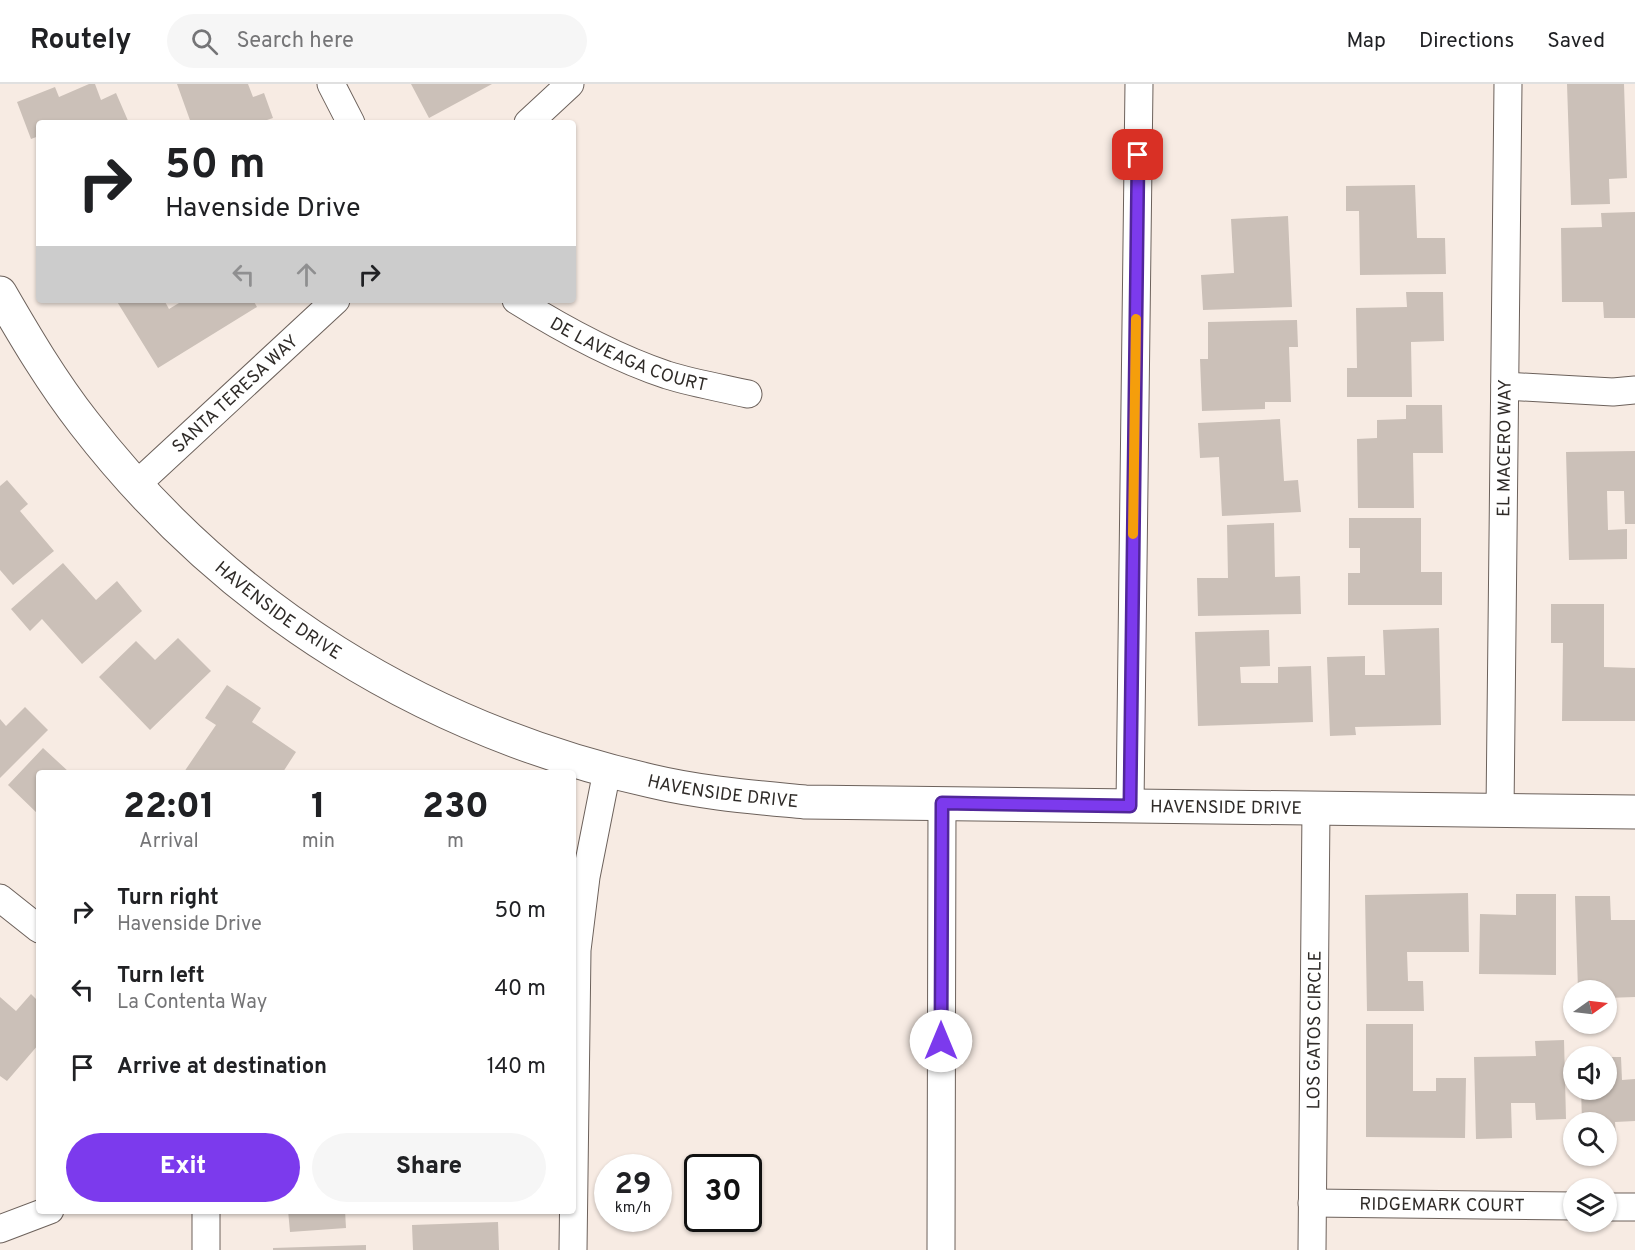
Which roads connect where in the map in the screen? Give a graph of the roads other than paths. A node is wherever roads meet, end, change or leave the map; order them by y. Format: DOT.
graph roads {
  1 [pos="331,84"];
  2 [pos="570,84"];
  3 [pos="1139,84"];
  4 [pos="1508,84"];
  5 [pos="349,120"];
  6 [pos="531,120"];
  7 [pos="0,293"];
  8 [pos="333,303"];
  9 [pos="521,303"];
  10 [pos="1505,386"];
  11 [pos="1635,390"];
  12 [pos="748,394"];
  13 [pos="135,486"];
  14 [pos="607,771"];
  15 [pos="942,803"];
  16 [pos="1130,806"];
  17 [pos="1316,808"];
  18 [pos="1500,811"];
  19 [pos="1635,812"];
  20 [pos="0,898"];
  21 [pos="36,927"];
  22 [pos="576,1025"];
  23 [pos="1312,1203"];
  24 [pos="1563,1206"];
  25 [pos="1617,1207"];
  26 [pos="1635,1207"];
  27 [pos="39,1214"];
  28 [pos="206,1214"];
  29 [pos="573,1214"];
  30 [pos="0,1229"];
  31 [pos="206,1250"];
  32 [pos="573,1250"];
  33 [pos="940,1250"];
  34 [pos="1312,1250"];
  1 -- 5 [label="street"];
  2 -- 6 [label="street"];
  3 -- 16 [label="street"];
  4 -- 10 [label="street, EL MACERO WAY"];
  7 -- 13 [label="street, HAVENSIDE DRIVE"];
  8 -- 13 [label="street, SANTA TERESA WAY"];
  9 -- 12 [label="street, DE LAVEAGA COURT"];
  10 -- 11 [label="street"];
  10 -- 18 [label="street, EL MACERO WAY"];
  13 -- 14 [label="street, HAVENSIDE DRIVE"];
  14 -- 15 [label="street, HAVENSIDE DRIVE"];
  14 -- 22 [label="street"];
  15 -- 16 [label="street, HAVENSIDE DRIVE"];
  15 -- 33 [label="street"];
  16 -- 17 [label="street, HAVENSIDE DRIVE"];
  17 -- 18 [label="street, HAVENSIDE DRIVE"];
  17 -- 23 [label="street, LOS GATOS CIRCLE"];
  18 -- 19 [label="street, HAVENSIDE DRIVE"];
  20 -- 21 [label="street"];
  23 -- 24 [label="street, RIDGEMARK COURT"];
  23 -- 34 [label="street, LOS GATOS CIRCLE"];
  25 -- 26 [label="street"];
  27 -- 30 [label="street"];
  28 -- 31 [label="street"];
  29 -- 32 [label="street"];
}
